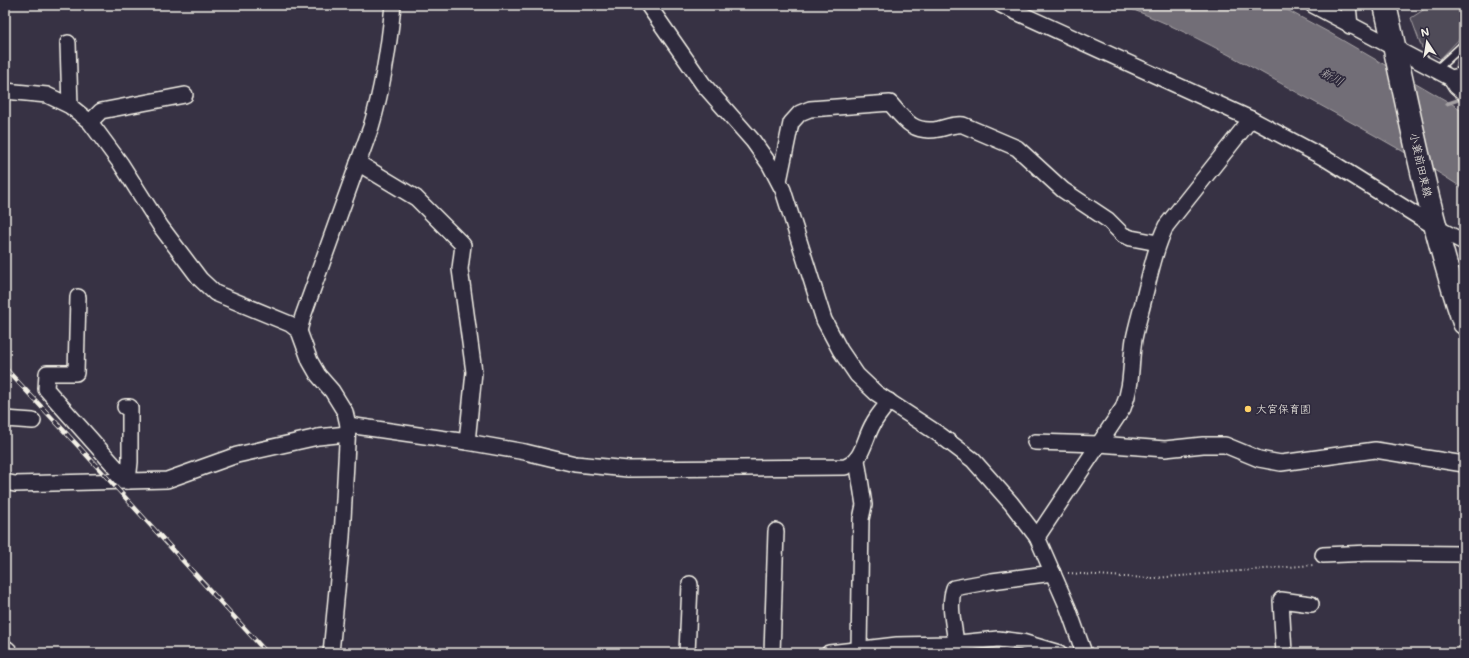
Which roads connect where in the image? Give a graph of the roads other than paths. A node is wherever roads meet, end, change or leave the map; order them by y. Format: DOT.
graph roads {
  1 [pos="393,5"];
  2 [pos="648,5"];
  3 [pos="1001,5"];
  4 [pos="1312,5"];
  5 [pos="1348,5"];
  6 [pos="1385,5"];
  7 [pos="1350,26"];
  8 [pos="68,43"];
  9 [pos="1464,44"];
  10 [pos="1396,51"];
  11 [pos="1436,70"];
  12 [pos="1458,76"];
  13 [pos="5,91"];
  14 [pos="1464,93"];
  15 [pos="185,95"];
  16 [pos="70,106"];
  17 [pos="1251,119"];
  18 [pos="90,122"];
  19 [pos="358,163"];
  20 [pos="778,182"];
  21 [pos="1435,226"];
  22 [pos="1464,242"];
  23 [pos="1158,243"];
  24 [pos="78,297"];
  25 [pos="1464,323"];
  26 [pos="299,331"];
  27 [pos="889,401"];
  28 [pos="125,407"];
  29 [pos="5,419"];
  30 [pos="33,421"];
  31 [pos="348,429"];
  32 [pos="467,442"];
  33 [pos="1035,442"];
  34 [pos="1099,444"];
  35 [pos="857,460"];
  36 [pos="1464,464"];
  37 [pos="128,481"];
  38 [pos="5,482"];
  39 [pos="776,531"];
  40 [pos="1037,537"];
  41 [pos="1464,554"];
  42 [pos="1321,560"];
  43 [pos="1053,573"];
  44 [pos="690,584"];
  45 [pos="1311,604"];
  46 [pos="952,647"];
  47 [pos="5,651"];
  48 [pos="856,651"];
  49 [pos="7,653"];
  50 [pos="331,653"];
  51 [pos="687,653"];
  52 [pos="772,653"];
  53 [pos="830,653"];
  54 [pos="1058,653"];
  55 [pos="1084,653"];
  56 [pos="1284,653"];
  1 -- 19 [label="street"];
  2 -- 20 [label="street"];
  3 -- 17 [label="street"];
  4 -- 7 [label="street"];
  5 -- 7 [label="street"];
  6 -- 10 [label="main road, 小蓑前田東線"];
  7 -- 10 [label="street"];
  8 -- 16 [label="street"];
  9 -- 11 [label="lane"];
  10 -- 11 [label="street"];
  10 -- 21 [label="main road, 小蓑前田東線"];
  11 -- 12 [label="street"];
  12 -- 14 [label="street"];
  13 -- 16 [label="street"];
  15 -- 18 [label="street"];
  16 -- 18 [label="street"];
  17 -- 21 [label="street"];
  17 -- 23 [label="street"];
  18 -- 26 [label="street"];
  19 -- 26 [label="street"];
  19 -- 32 [label="street"];
  20 -- 23 [label="street"];
  20 -- 27 [label="street"];
  21 -- 22 [label="street"];
  21 -- 25 [label="main road, 小蓑前田東線"];
  23 -- 34 [label="street"];
  24 -- 37 [label="street"];
  26 -- 31 [label="street"];
  27 -- 35 [label="street"];
  27 -- 40 [label="street"];
  28 -- 37 [label="street"];
  29 -- 30 [label="street"];
  31 -- 32 [label="street"];
  31 -- 37 [label="street"];
  31 -- 50 [label="street"];
  32 -- 35 [label="street"];
  33 -- 34 [label="street"];
  34 -- 36 [label="street"];
  34 -- 40 [label="street"];
  35 -- 48 [label="street"];
  37 -- 38 [label="street"];
  39 -- 52 [label="street"];
  40 -- 43 [label="street"];
  41 -- 42 [label="street"];
  43 -- 46 [label="street"];
  43 -- 55 [label="street"];
  44 -- 51 [label="street"];
  45 -- 56 [label="street"];
  46 -- 48 [label="street"];
  46 -- 54 [label="street"];
  47 -- 49 [label="street"];
  48 -- 53 [label="street"];
}
